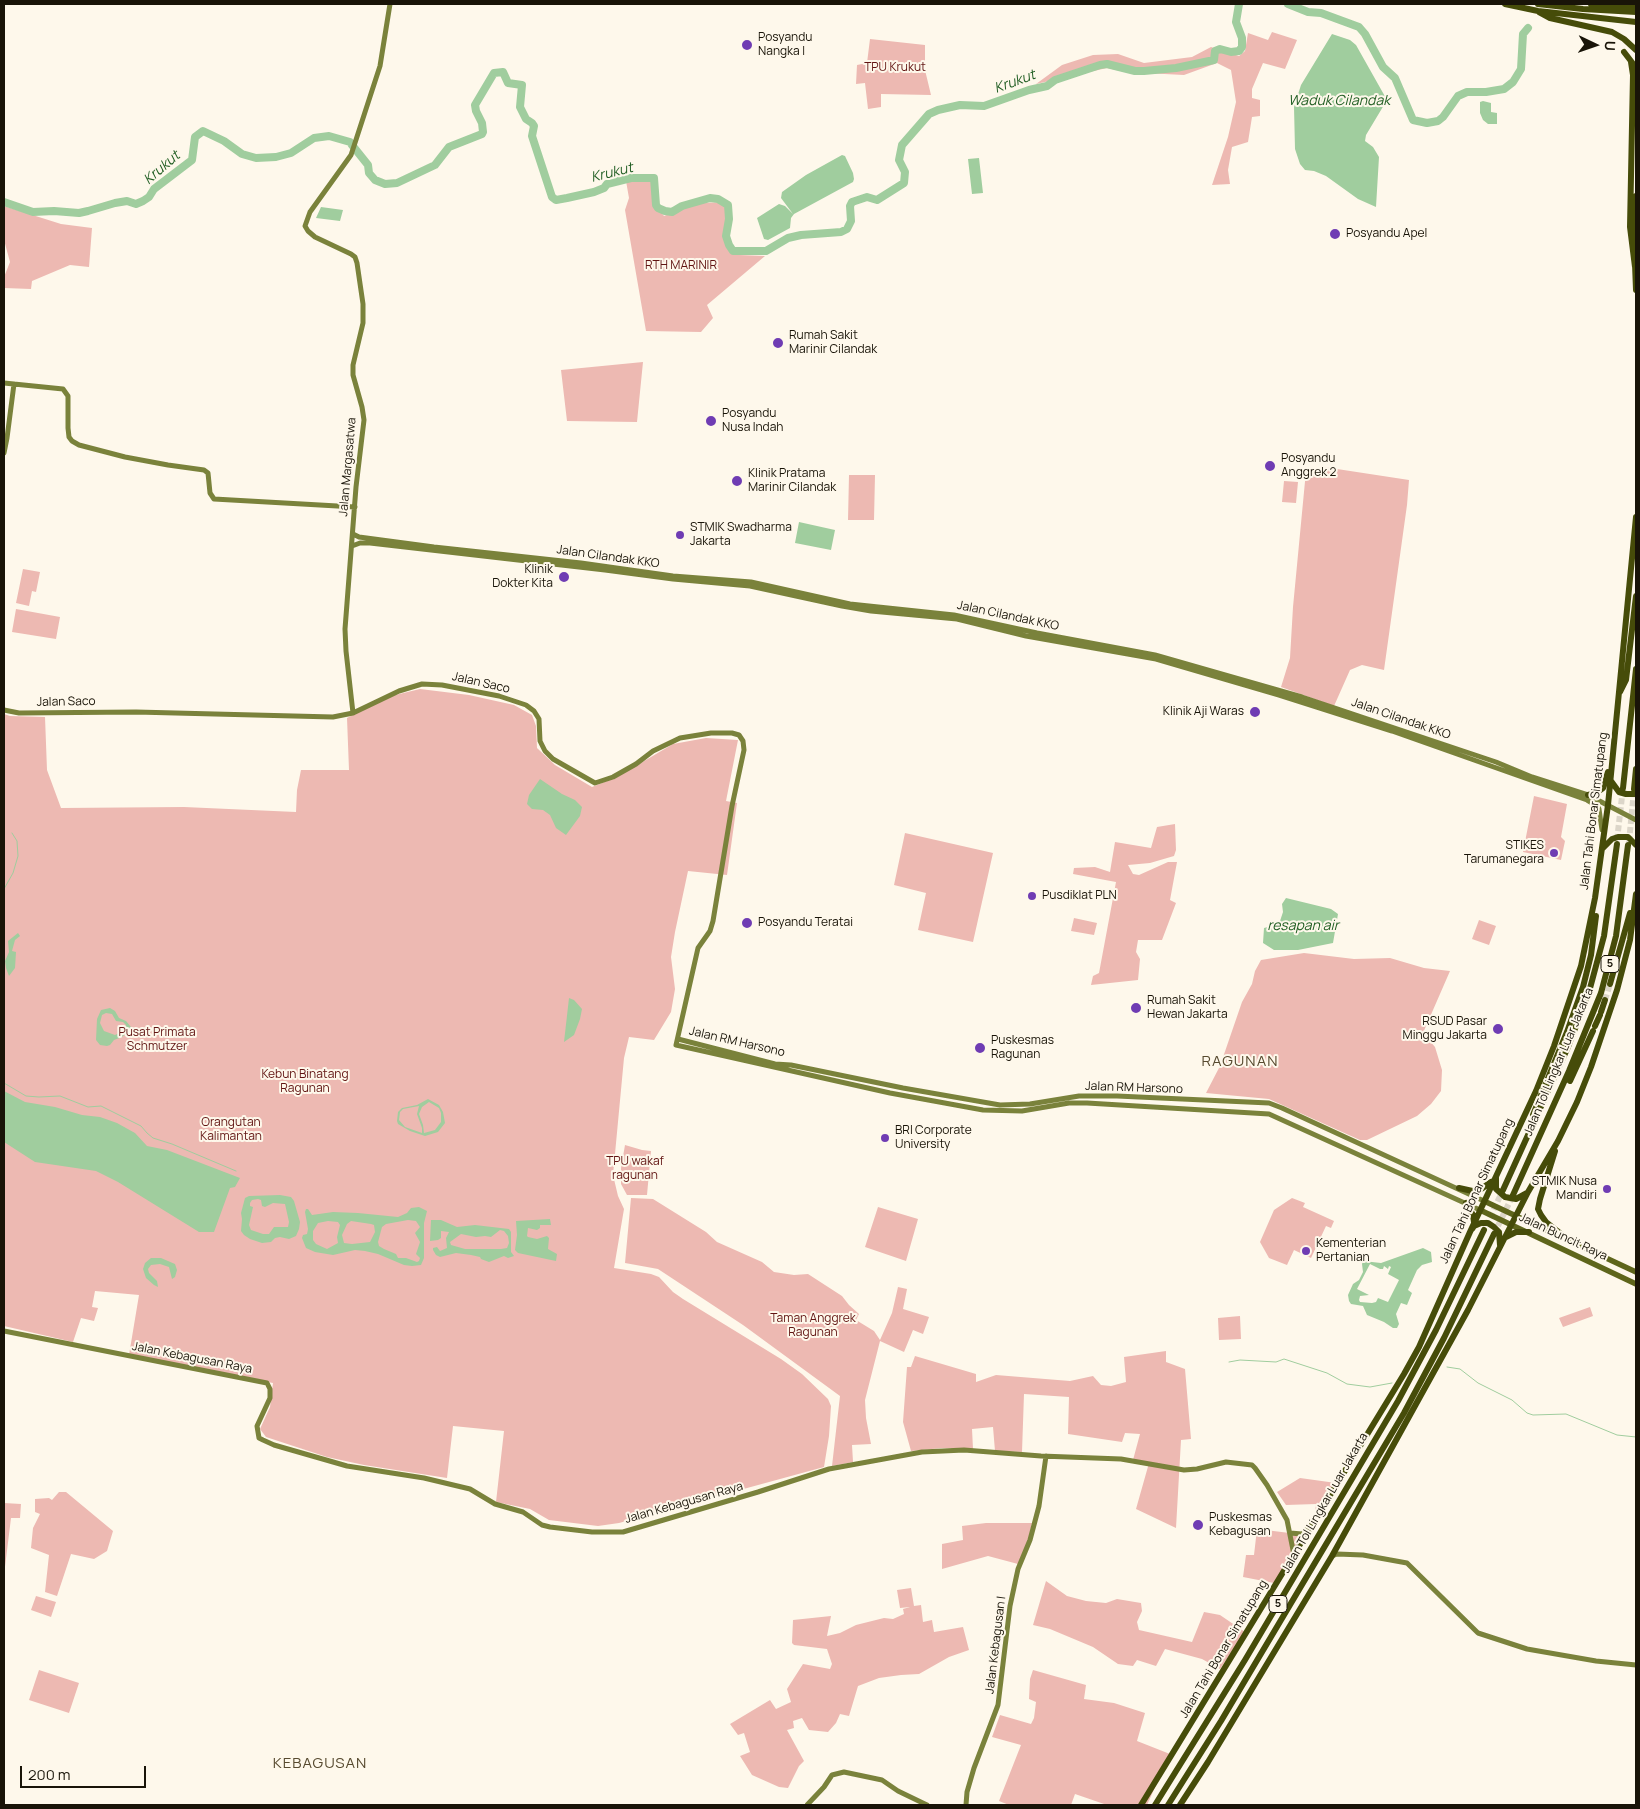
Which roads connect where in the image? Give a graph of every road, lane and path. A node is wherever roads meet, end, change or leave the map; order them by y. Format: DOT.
graph roads {
  1 [pos="390,4"];
  2 [pos="1505,4"];
  3 [pos="1591,4"];
  4 [pos="1538,7"];
  5 [pos="1636,7"];
  6 [pos="1636,12"];
  7 [pos="1636,22"];
  8 [pos="1636,50"];
  9 [pos="1624,52"];
  10 [pos="1631,62"];
  11 [pos="1636,68"];
  12 [pos="1636,101"];
  13 [pos="1633,112"];
  14 [pos="1636,196"];
  15 [pos="1635,267"];
  16 [pos="1636,290"];
  17 [pos="4,383"];
  18 [pos="14,384"];
  19 [pos="4,452"];
  20 [pos="355,508"];
  21 [pos="1636,517"];
  22 [pos="353,534"];
  23 [pos="352,546"];
  24 [pos="1636,596"];
  25 [pos="1636,669"];
  26 [pos="1261,688"];
  27 [pos="1619,695"];
  28 [pos="4,710"];
  29 [pos="353,714"];
  30 [pos="1612,762"];
  31 [pos="1508,769"];
  32 [pos="1636,769"];
  33 [pos="1610,780"];
  34 [pos="1623,788"];
  35 [pos="1635,791"];
  36 [pos="1588,795"];
  37 [pos="1608,805"];
  38 [pos="1636,820"];
  39 [pos="1617,844"];
  40 [pos="1602,845"];
  41 [pos="1628,845"];
  42 [pos="1636,845"];
  43 [pos="1636,895"];
  44 [pos="1596,898"];
  45 [pos="1610,984"];
  46 [pos="1605,1000"];
  47 [pos="677,1042"];
  48 [pos="871,1081"];
  49 [pos="870,1089"];
  50 [pos="1558,1141"];
  51 [pos="1533,1150"];
  52 [pos="1513,1168"];
  53 [pos="1496,1177"];
  54 [pos="1459,1188"];
  55 [pos="1503,1190"];
  56 [pos="1528,1192"];
  57 [pos="1513,1195"];
  58 [pos="1484,1201"];
  59 [pos="1466,1203"];
  60 [pos="1480,1210"];
  61 [pos="1517,1215"];
  62 [pos="1474,1223"];
  63 [pos="1512,1224"];
  64 [pos="1484,1230"];
  65 [pos="1470,1232"];
  66 [pos="1529,1232"];
  67 [pos="1494,1234"];
  68 [pos="1506,1237"];
  69 [pos="1565,1237"];
  70 [pos="1500,1248"];
  71 [pos="1636,1272"];
  72 [pos="1636,1284"];
  73 [pos="4,1331"];
  74 [pos="1409,1381"];
  75 [pos="1418,1386"];
  76 [pos="1046,1456"];
  77 [pos="1313,1524"];
  78 [pos="1290,1533"];
  79 [pos="1336,1548"];
  80 [pos="1294,1555"];
  81 [pos="1343,1555"];
  82 [pos="1332,1556"];
  83 [pos="1636,1665"];
  84 [pos="807,1805"];
  85 [pos="927,1805"];
  86 [pos="966,1805"];
  87 [pos="1141,1805"];
  88 [pos="1155,1805"];
  89 [pos="1168,1805"];
  90 [pos="1180,1805"];
  1 -- 20 [label="main road, Jalan Margasatwa"];
  2 -- 4 [label="highway"];
  3 -- 5 [label="highway"];
  4 -- 6 [label="highway"];
  4 -- 7 [label="highway"];
  4 -- 8 [label="highway"];
  9 -- 10 [label="highway"];
  10 -- 11 [label="highway"];
  10 -- 13 [label="highway"];
  12 -- 13 [label="highway"];
  13 -- 15 [label="highway"];
  14 -- 15 [label="highway"];
  15 -- 16 [label="highway"];
  17 -- 18 [label="main road"];
  18 -- 19 [label="main road"];
  18 -- 20 [label="main road"];
  20 -- 22 [label="main road, Jalan Margasatwa"];
  21 -- 27 [label="highway, Jalan Tahi Bonar Simatupang"];
  22 -- 23 [label="main road, Jalan Margasatwa"];
  22 -- 26 [label="main road, Jalan Cilandak KKO"];
  23 -- 26 [label="main road, Jalan Cilandak KKO"];
  23 -- 29 [label="main road, Jalan Margasatwa"];
  24 -- 27 [label="highway"];
  25 -- 34 [label="highway"];
  26 -- 31 [label="main road, Jalan Cilandak KKO"];
  27 -- 30 [label="highway, Jalan Tahi Bonar Simatupang"];
  28 -- 29 [label="main road, Jalan Saco"];
  29 -- 47 [label="main road, Jalan Saco"];
  30 -- 33 [label="highway, Jalan Tahi Bonar Simatupang"];
  30 -- 36 [label="highway"];
  31 -- 36 [label="main road, Jalan Cilandak KKO"];
  31 -- 40 [label="main road, Jalan Cilandak KKO"];
  32 -- 35 [label="highway"];
  33 -- 35 [label="highway"];
  33 -- 37 [label="highway, Jalan Tahi Bonar Simatupang"];
  36 -- 37 [label="main road, Jalan Cilandak KKO"];
  37 -- 38 [label="main road, Jalan Cilandak KKO"];
  37 -- 40 [label="highway, Jalan Tahi Bonar Simatupang"];
  39 -- 52 [label="highway, Jalan Tol Lingkar Luar Jakarta / 5"];
  40 -- 42 [label="highway"];
  40 -- 44 [label="highway, Jalan Tahi Bonar Simatupang"];
  41 -- 51 [label="highway, Jalan Tol Lingkar Luar Jakarta / 5"];
  43 -- 45 [label="highway"];
  43 -- 50 [label="highway"];
  44 -- 52 [label="highway"];
  44 -- 53 [label="highway, Jalan Tahi Bonar Simatupang"];
  46 -- 51 [label="highway"];
  47 -- 48 [label="main road, Jalan RM Harsono"];
  47 -- 49 [label="main road, Jalan RM Harsono"];
  48 -- 49 [label="main road"];
  48 -- 54 [label="main road, Jalan RM Harsono"];
  49 -- 59 [label="main road, Jalan RM Harsono"];
  50 -- 56 [label="highway"];
  50 -- 69 [label="highway"];
  51 -- 57 [label="highway, Jalan Tol Lingkar Luar Jakarta / 5"];
  52 -- 55 [label="highway, Jalan Tol Lingkar Luar Jakarta / 5"];
  53 -- 54 [label="highway"];
  53 -- 56 [label="highway"];
  53 -- 58 [label="highway, Jalan Tahi Bonar Simatupang"];
  54 -- 58 [label="main road, Jalan RM Harsono"];
  56 -- 61 [label="highway"];
  58 -- 60 [label="highway, Jalan Tahi Bonar Simatupang"];
  58 -- 61 [label="main road, Jalan Buncit Raya"];
  59 -- 60 [label="main road, Jalan RM Harsono"];
  59 -- 62 [label="highway"];
  60 -- 62 [label="highway, Jalan Tahi Bonar Simatupang"];
  60 -- 63 [label="main road, Jalan Buncit Raya"];
  61 -- 63 [label="highway"];
  61 -- 69 [label="main road, Jalan Buncit Raya"];
  62 -- 65 [label="highway, Jalan Tahi Bonar Simatupang"];
  63 -- 66 [label="main road, Jalan Buncit Raya"];
  63 -- 68 [label="highway"];
  64 -- 74 [label="highway, Jalan Tol Lingkar Luar Jakarta / 5"];
  65 -- 70 [label="highway"];
  65 -- 77 [label="highway, Jalan Tahi Bonar Simatupang"];
  66 -- 68 [label="highway"];
  66 -- 72 [label="main road, Jalan Buncit Raya"];
  67 -- 75 [label="highway, Jalan Tol Lingkar Luar Jakarta / 5"];
  68 -- 70 [label="highway"];
  69 -- 71 [label="main road, Jalan Buncit Raya"];
  70 -- 79 [label="highway"];
  73 -- 76 [label="main road, Jalan Kebagusan Raya"];
  74 -- 75 [label="highway"];
  74 -- 88 [label="highway, Jalan Tol Lingkar Luar Jakarta / 5"];
  75 -- 89 [label="highway, Jalan Tol Lingkar Luar Jakarta / 5"];
  76 -- 78 [label="main road, Jalan Kebagusan Raya"];
  76 -- 86 [label="main road, Jalan Kebagusan I"];
  77 -- 78 [label="main road"];
  77 -- 80 [label="highway, Jalan Tahi Bonar Simatupang"];
  78 -- 80 [label="main road, Jalan Kebagusan Raya"];
  79 -- 81 [label="main road"];
  79 -- 82 [label="highway"];
  80 -- 87 [label="highway, Jalan Tahi Bonar Simatupang"];
  81 -- 82 [label="main road"];
  81 -- 83 [label="main road"];
  82 -- 90 [label="highway"];
  84 -- 85 [label="main road"];
}
